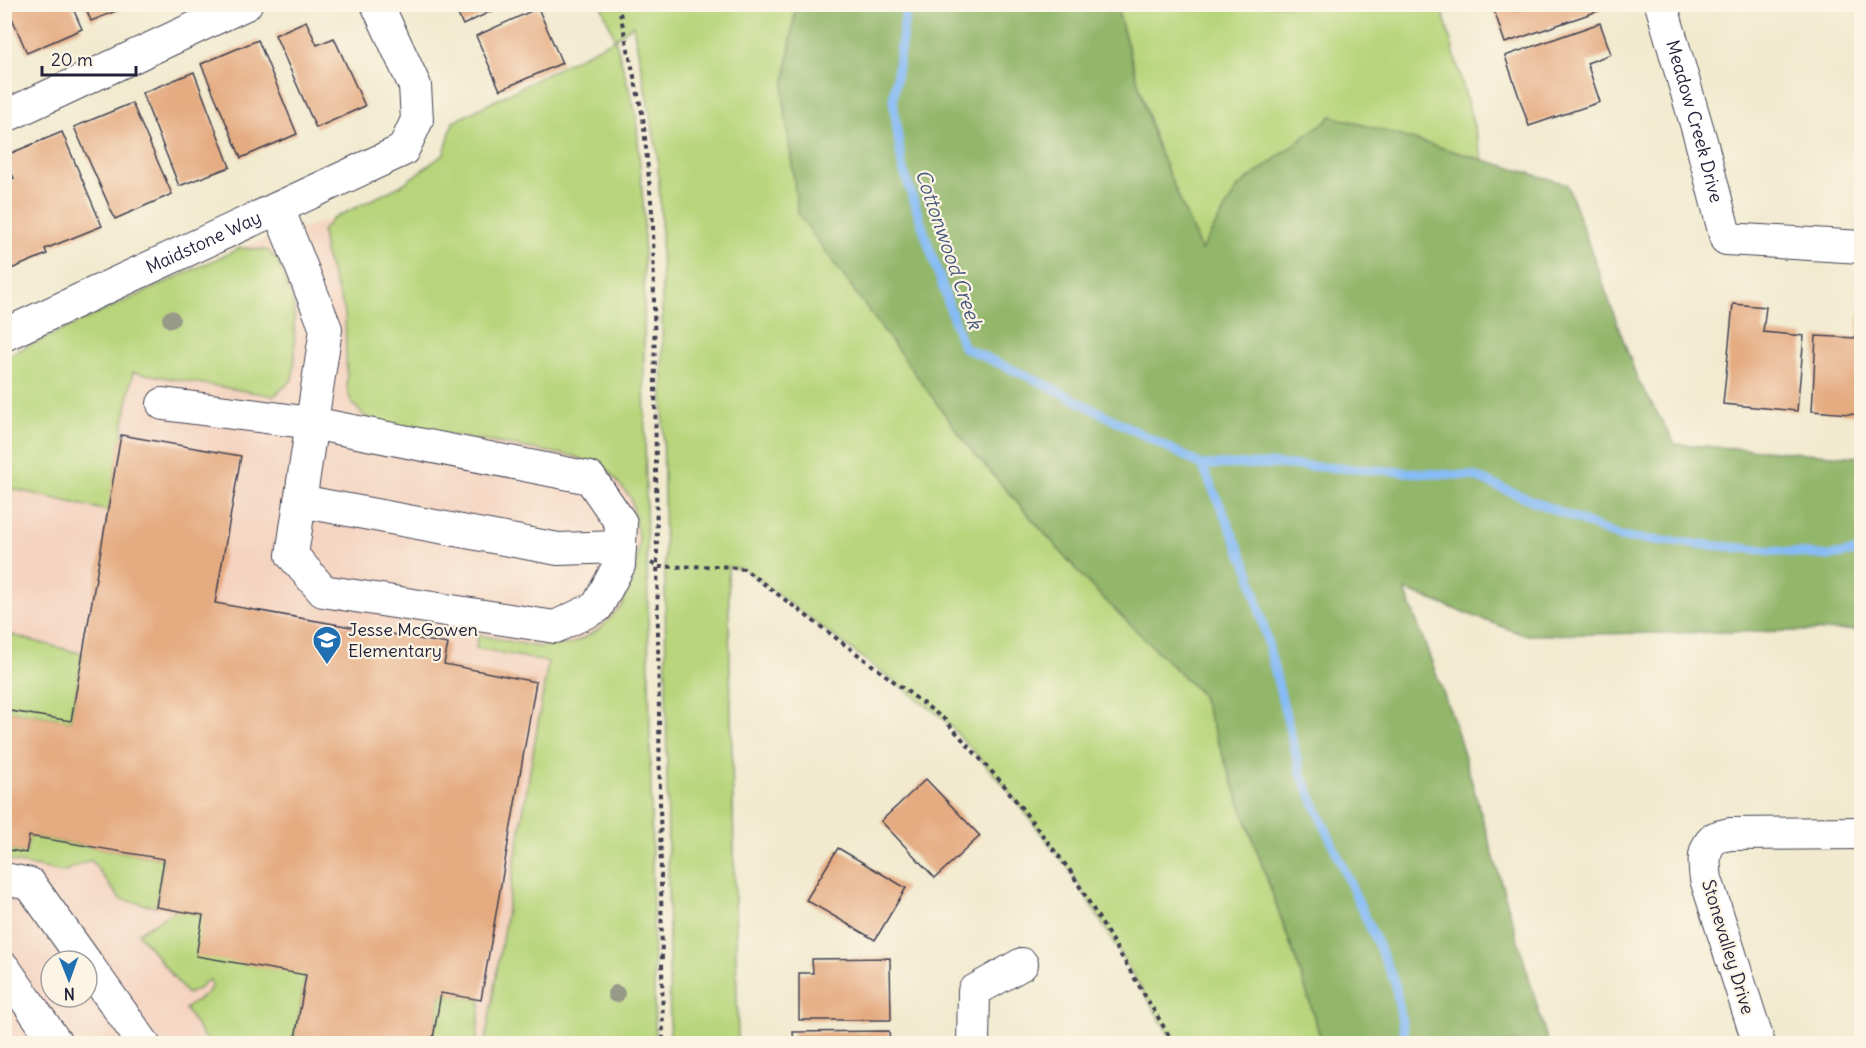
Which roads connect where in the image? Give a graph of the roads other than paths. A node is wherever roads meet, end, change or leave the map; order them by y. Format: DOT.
graph roads {
  1 [pos="246,4"];
  2 [pos="377,4"];
  3 [pos="1661,4"];
  4 [pos="4,117"];
  5 [pos="278,208"];
  6 [pos="1862,248"];
  7 [pos="4,335"];
  8 [pos="163,404"];
  9 [pos="312,423"];
  10 [pos="300,501"];
  11 [pos="620,547"];
  12 [pos="1862,833"];
  13 [pos="4,879"];
  14 [pos="76,949"];
  15 [pos="1022,964"];
  16 [pos="4,968"];
  17 [pos="99,981"];
  18 [pos="57,1044"];
  19 [pos="144,1044"];
  20 [pos="973,1044"];
  21 [pos="1759,1044"];
  1 -- 4 [label="street"];
  2 -- 5 [label="street, Maidstone Way"];
  3 -- 6 [label="street, Meadow Creek Drive"];
  5 -- 7 [label="street, Maidstone Way"];
  5 -- 9 [label="street"];
  8 -- 9 [label="street"];
  9 -- 10 [label="street"];
  9 -- 11 [label="street"];
  10 -- 11 [label="street"];
  10 -- 11 [label="street"];
  12 -- 21 [label="street, Stonevalley Drive"];
  13 -- 14 [label="street"];
  15 -- 20 [label="street"];
  16 -- 18 [label="street"];
  17 -- 19 [label="street"];
}
